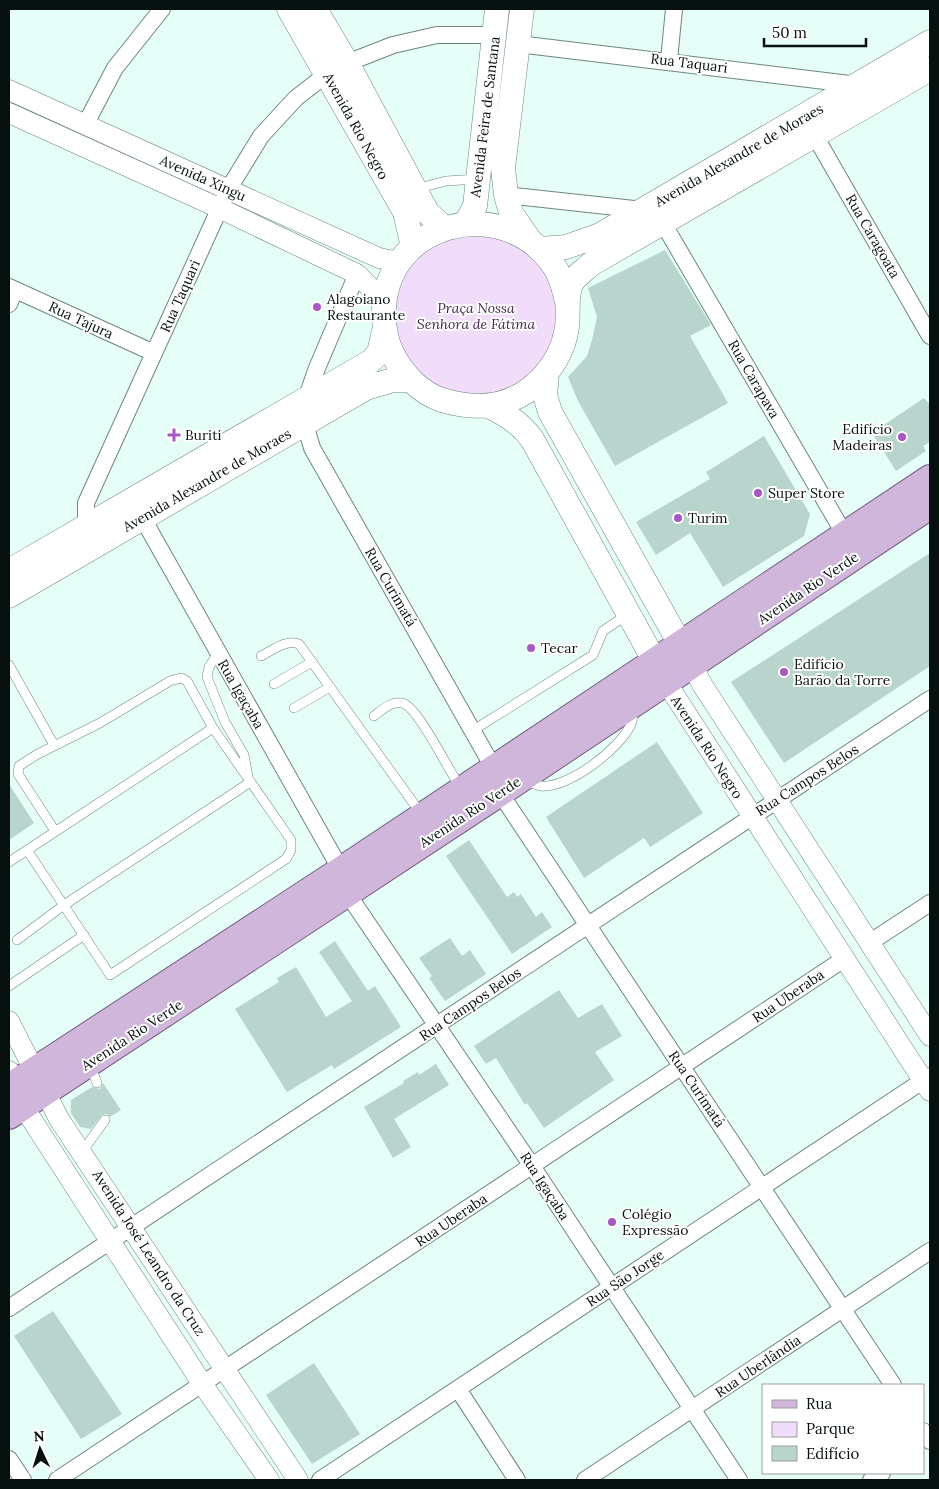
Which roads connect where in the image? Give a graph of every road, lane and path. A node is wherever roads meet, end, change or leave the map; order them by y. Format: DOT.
graph roads {
  1 [pos="162,9"];
  2 [pos="289,9"];
  3 [pos="315,9"];
  4 [pos="497,9"];
  5 [pos="522,9"];
  6 [pos="674,9"];
  7 [pos="494,35"];
  8 [pos="930,42"];
  9 [pos="518,44"];
  10 [pos="669,60"];
  11 [pos="337,69"];
  12 [pos="930,69"];
  13 [pos="860,85"];
  14 [pos="9,90"];
  15 [pos="9,113"];
  16 [pos="85,125"];
  17 [pos="815,136"];
  18 [pos="478,179"];
  19 [pos="415,189"];
  20 [pos="228,190"];
  21 [pos="506,195"];
  22 [pos="219,208"];
  23 [pos="643,210"];
  24 [pos="663,223"];
  25 [pos="455,226"];
  26 [pos="536,245"];
  27 [pos="406,254"];
  28 [pos="357,274"];
  29 [pos="11,294"];
  30 [pos="384,302"];
  31 [pos="567,302"];
  32 [pos="384,331"];
  33 [pos="930,336"];
  34 [pos="154,353"];
  35 [pos="547,373"];
  36 [pos="410,380"];
  37 [pos="489,406"];
  38 [pos="305,413"];
  39 [pos="930,478"];
  40 [pos="930,506"];
  41 [pos="142,518"];
  42 [pos="91,535"];
  43 [pos="845,535"];
  44 [pos="9,571"];
  45 [pos="9,596"];
  46 [pos="628,614"];
  47 [pos="218,653"];
  48 [pos="686,654"];
  49 [pos="261,656"];
  50 [pos="312,662"];
  51 [pos="9,665"];
  52 [pos="660,672"];
  53 [pos="274,684"];
  54 [pos="330,687"];
  55 [pos="930,699"];
  56 [pos="294,708"];
  57 [pos="374,716"];
  58 [pos="213,728"];
  59 [pos="472,731"];
  60 [pos="54,745"];
  61 [pos="493,767"];
  62 [pos="249,783"];
  63 [pos="461,788"];
  64 [pos="500,793"];
  65 [pos="776,800"];
  66 [pos="422,815"];
  67 [pos="752,816"];
  68 [pos="55,831"];
  69 [pos="27,850"];
  70 [pos="9,862"];
  71 [pos="344,881"];
  72 [pos="930,903"];
  73 [pos="64,905"];
  74 [pos="588,924"];
  75 [pos="84,935"];
  76 [pos="17,940"];
  77 [pos="869,943"];
  78 [pos="844,959"];
  79 [pos="9,986"];
  80 [pos="9,1021"];
  81 [pos="438,1025"];
  82 [pos="930,1036"];
  83 [pos="682,1067"];
  84 [pos="928,1082"];
  85 [pos="21,1089"];
  86 [pos="105,1120"];
  87 [pos="82,1152"];
  88 [pos="532,1166"];
  89 [pos="762,1187"];
  90 [pos="132,1226"];
  91 [pos="109,1241"];
  92 [pos="930,1251"];
  93 [pos="611,1288"];
  94 [pos="9,1308"];
  95 [pos="843,1309"];
  96 [pos="226,1370"];
  97 [pos="892,1384"];
  98 [pos="203,1385"];
  99 [pos="458,1389"];
  100 [pos="692,1409"];
  101 [pos="9,1459"];
  102 [pos="23,1480"];
  103 [pos="57,1480"];
  104 [pos="269,1480"];
  105 [pos="298,1480"];
  106 [pos="320,1480"];
  107 [pos="517,1480"];
  108 [pos="585,1480"];
  109 [pos="739,1480"];
  1 -- 16 [label="street"];
  2 -- 11 [label="main road, Avenida Rio Negro"];
  3 -- 11 [label="main road, Avenida Rio Negro"];
  4 -- 7 [label="main road, Avenida Feira de Santana"];
  5 -- 9 [label="main road, Avenida Feira de Santana"];
  6 -- 10 [label="street"];
  7 -- 11 [label="street, Rua Taquari"];
  7 -- 18 [label="main road, Avenida Feira de Santana"];
  8 -- 13 [label="main road, Avenida Alexandre de Moraes"];
  9 -- 10 [label="street, Rua Taquari"];
  9 -- 21 [label="main road, Avenida Feira de Santana"];
  10 -- 13 [label="street, Rua Taquari"];
  11 -- 19 [label="main road, Avenida Rio Negro"];
  11 -- 20 [label="street, Rua Taquari"];
  11 -- 27 [label="main road, Avenida Rio Negro"];
  12 -- 17 [label="main road, Avenida Alexandre de Moraes"];
  13 -- 23 [label="main road, Avenida Alexandre de Moraes"];
  14 -- 16 [label="street, Avenida Xingu"];
  15 -- 22 [label="street, Avenida Xingu"];
  16 -- 20 [label="street, Avenida Xingu"];
  17 -- 24 [label="main road, Avenida Alexandre de Moraes"];
  17 -- 33 [label="street, Rua Caragoata"];
  18 -- 19 [label="lane"];
  18 -- 25 [label="main road, Avenida Feira de Santana"];
  19 -- 25 [label="main road, Avenida Rio Negro"];
  20 -- 22 [label="street, Rua Taquari"];
  20 -- 27 [label="street, Avenida Xingu"];
  21 -- 23 [label="street"];
  21 -- 26 [label="main road, Avenida Feira de Santana"];
  22 -- 28 [label="street, Avenida Xingu"];
  22 -- 34 [label="street, Rua Taquari"];
  23 -- 26 [label="main road, Avenida Alexandre de Moraes"];
  24 -- 31 [label="main road, Avenida Alexandre de Moraes"];
  24 -- 43 [label="street, Rua Carapava"];
  25 -- 26 [label="main road"];
  25 -- 27 [label="main road"];
  26 -- 31 [label="main road, Avenida Feira de Santana"];
  27 -- 30 [label="main road"];
  28 -- 30 [label="street, Avenida Xingu"];
  28 -- 38 [label="street"];
  29 -- 34 [label="street, Rua Tajura"];
  30 -- 32 [label="main road"];
  31 -- 35 [label="main road"];
  32 -- 36 [label="main road"];
  32 -- 38 [label="main road, Avenida Alexandre de Moraes"];
  34 -- 42 [label="street, Rua Taquari"];
  35 -- 37 [label="main road"];
  35 -- 48 [label="main road"];
  36 -- 37 [label="main road"];
  36 -- 38 [label="main road, Avenida Alexandre de Moraes"];
  37 -- 46 [label="main road, Avenida Rio Negro"];
  38 -- 41 [label="main road, Avenida Alexandre de Moraes"];
  38 -- 42 [label="main road, Avenida Alexandre de Moraes"];
  38 -- 59 [label="street, Rua Curimatá"];
  39 -- 43 [label="main road, Avenida Rio Verde"];
  40 -- 48 [label="main road, Avenida Rio Verde"];
  41 -- 42 [label="main road, Avenida Alexandre de Moraes"];
  41 -- 47 [label="street, Rua Igaçaba"];
  42 -- 44 [label="main road, Avenida Alexandre de Moraes"];
  42 -- 45 [label="main road, Avenida Alexandre de Moraes"];
  43 -- 48 [label="main road, Avenida Rio Verde"];
  46 -- 52 [label="main road, Avenida Rio Negro"];
  46 -- 59 [label="lane"];
  47 -- 62 [label="lane"];
  47 -- 71 [label="street, Rua Igaçaba"];
  48 -- 52 [label="main road, Avenida Rio Verde"];
  48 -- 65 [label="street"];
  49 -- 50 [label="lane"];
  50 -- 53 [label="lane"];
  50 -- 54 [label="lane"];
  51 -- 60 [label="lane"];
  52 -- 61 [label="main road, Avenida Rio Verde"];
  52 -- 64 [label="main road, Avenida Rio Verde"];
  52 -- 67 [label="street, Avenida Rio Negro"];
  54 -- 56 [label="lane"];
  54 -- 66 [label="lane"];
  55 -- 65 [label="street, Rua Campos Belos"];
  57 -- 63 [label="lane"];
  58 -- 60 [label="lane"];
  58 -- 62 [label="lane"];
  58 -- 68 [label="lane"];
  59 -- 61 [label="street, Rua Curimatá"];
  60 -- 68 [label="lane"];
  61 -- 63 [label="main road, Avenida Rio Verde"];
  62 -- 73 [label="lane"];
  62 -- 75 [label="lane"];
  63 -- 66 [label="main road, Avenida Rio Verde"];
  64 -- 71 [label="main road, Avenida Rio Verde"];
  64 -- 74 [label="street, Rua Curimatá"];
  65 -- 67 [label="street, Rua Campos Belos"];
  65 -- 77 [label="street"];
  66 -- 71 [label="main road, Avenida Rio Verde"];
  67 -- 74 [label="street, Rua Campos Belos"];
  67 -- 78 [label="street, Avenida Rio Negro"];
  68 -- 69 [label="lane"];
  69 -- 70 [label="lane"];
  69 -- 73 [label="lane"];
  71 -- 81 [label="street, Rua Igaçaba"];
  71 -- 85 [label="main road, Avenida Rio Verde"];
  71 -- 85 [label="main road, Avenida Rio Verde"];
  72 -- 77 [label="street"];
  73 -- 75 [label="lane"];
  73 -- 76 [label="lane"];
  74 -- 81 [label="street, Rua Campos Belos"];
  74 -- 83 [label="street, Rua Curimatá"];
  75 -- 79 [label="lane"];
  77 -- 82 [label="street"];
  78 -- 83 [label="street, Rua Uberaba"];
  78 -- 84 [label="street, Avenida Rio Negro"];
  80 -- 85 [label="street, Avenida José Leandro da Cruz"];
  81 -- 88 [label="street, Rua Igaçaba"];
  81 -- 90 [label="street, Rua Campos Belos"];
  83 -- 88 [label="street, Rua Uberaba"];
  83 -- 89 [label="street, Rua Curimatá"];
  84 -- 89 [label="street, Rua São Jorge"];
  85 -- 87 [label="street, Avenida José Leandro da Cruz"];
  85 -- 91 [label="street, Avenida José Leandro da Cruz"];
  86 -- 87 [label="lane"];
  87 -- 90 [label="street, Avenida José Leandro da Cruz"];
  88 -- 93 [label="street, Rua Igaçaba"];
  88 -- 96 [label="street, Rua Uberaba"];
  89 -- 93 [label="street, Rua São Jorge"];
  89 -- 95 [label="street, Rua Curimatá"];
  90 -- 91 [label="street, Rua Campos Belos"];
  90 -- 96 [label="street, Avenida José Leandro da Cruz"];
  91 -- 94 [label="street, Rua Campos Belos"];
  91 -- 98 [label="street, Avenida José Leandro da Cruz"];
  92 -- 95 [label="street, Rua Uberlândia"];
  93 -- 99 [label="street, Rua São Jorge"];
  93 -- 100 [label="street, Rua Igaçaba"];
  95 -- 97 [label="street, Rua Curimatá"];
  95 -- 100 [label="street, Rua Uberlândia"];
  96 -- 98 [label="street, Rua Uberaba"];
  96 -- 105 [label="street, Avenida José Leandro da Cruz"];
  98 -- 103 [label="street, Rua Uberaba"];
  98 -- 104 [label="street, Avenida José Leandro da Cruz"];
  99 -- 106 [label="street, Rua São Jorge"];
  99 -- 107 [label="street"];
  100 -- 108 [label="street, Rua Uberlândia"];
  100 -- 109 [label="street, Rua Igaçaba"];
  101 -- 102 [label="street"];
}
